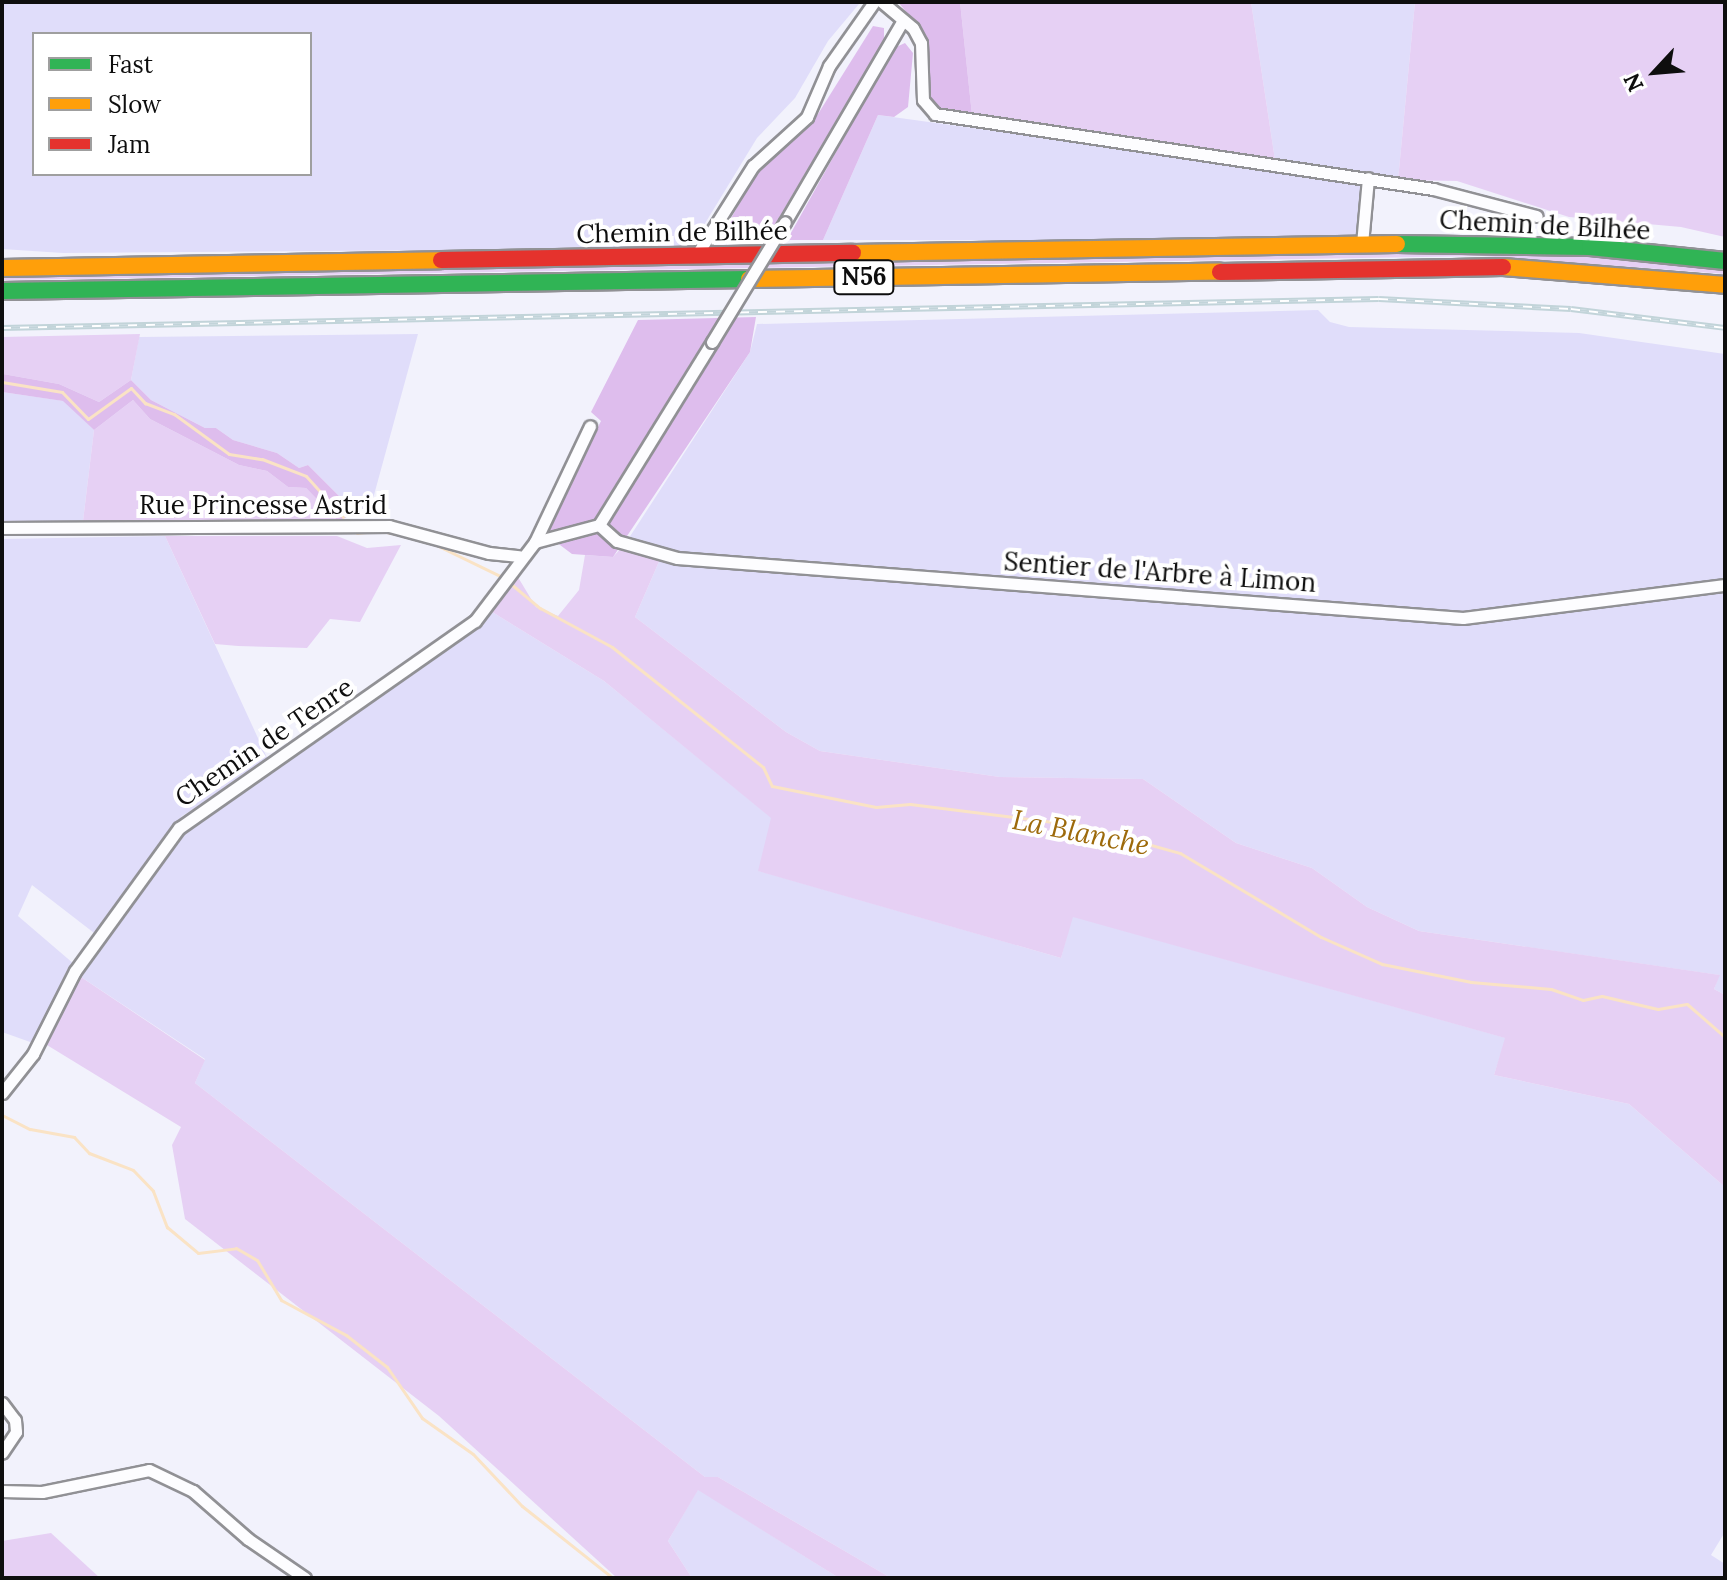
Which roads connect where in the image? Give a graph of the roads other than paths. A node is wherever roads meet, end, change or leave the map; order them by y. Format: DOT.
graph roads {
  1 [pos="874,2"];
  2 [pos="882,2"];
  3 [pos="902,22"];
  4 [pos="1368,178"];
  5 [pos="1537,216"];
  6 [pos="1362,244"];
  7 [pos="696,256"];
  8 [pos="1725,261"];
  9 [pos="2,268"];
  10 [pos="1725,285"];
  11 [pos="2,291"];
  12 [pos="590,426"];
  13 [pos="599,525"];
  14 [pos="2,528"];
  15 [pos="535,542"];
  16 [pos="519,556"];
  17 [pos="1725,585"];
  18 [pos="2,1093"];
  19 [pos="2,1403"];
  20 [pos="2,1453"];
  21 [pos="2,1491"];
  22 [pos="305,1578"];
  1 -- 7 [label="street"];
  2 -- 3 [label="street"];
  3 -- 4 [label="street, Chemin de Bilhée"];
  3 -- 13 [label="street, bridge"];
  4 -- 5 [label="street, Chemin de Bilhée"];
  4 -- 6 [label="street"];
  6 -- 7 [label="main road, Chemin de Bilhée"];
  6 -- 8 [label="main road, Chemin de Bilhée"];
  7 -- 9 [label="main road, Chemin de Bilhée"];
  10 -- 11 [label="main road, N56"];
  12 -- 15 [label="street, Chemin de Tenre"];
  13 -- 15 [label="street, Chemin de Tenre"];
  13 -- 17 [label="street, Sentier de l'Arbre à Limon"];
  14 -- 16 [label="street, Rue Princesse Astrid"];
  15 -- 16 [label="street, Chemin de Tenre"];
  16 -- 18 [label="street, Chemin de Tenre"];
  19 -- 20 [label="street"];
  21 -- 22 [label="street"];
}
